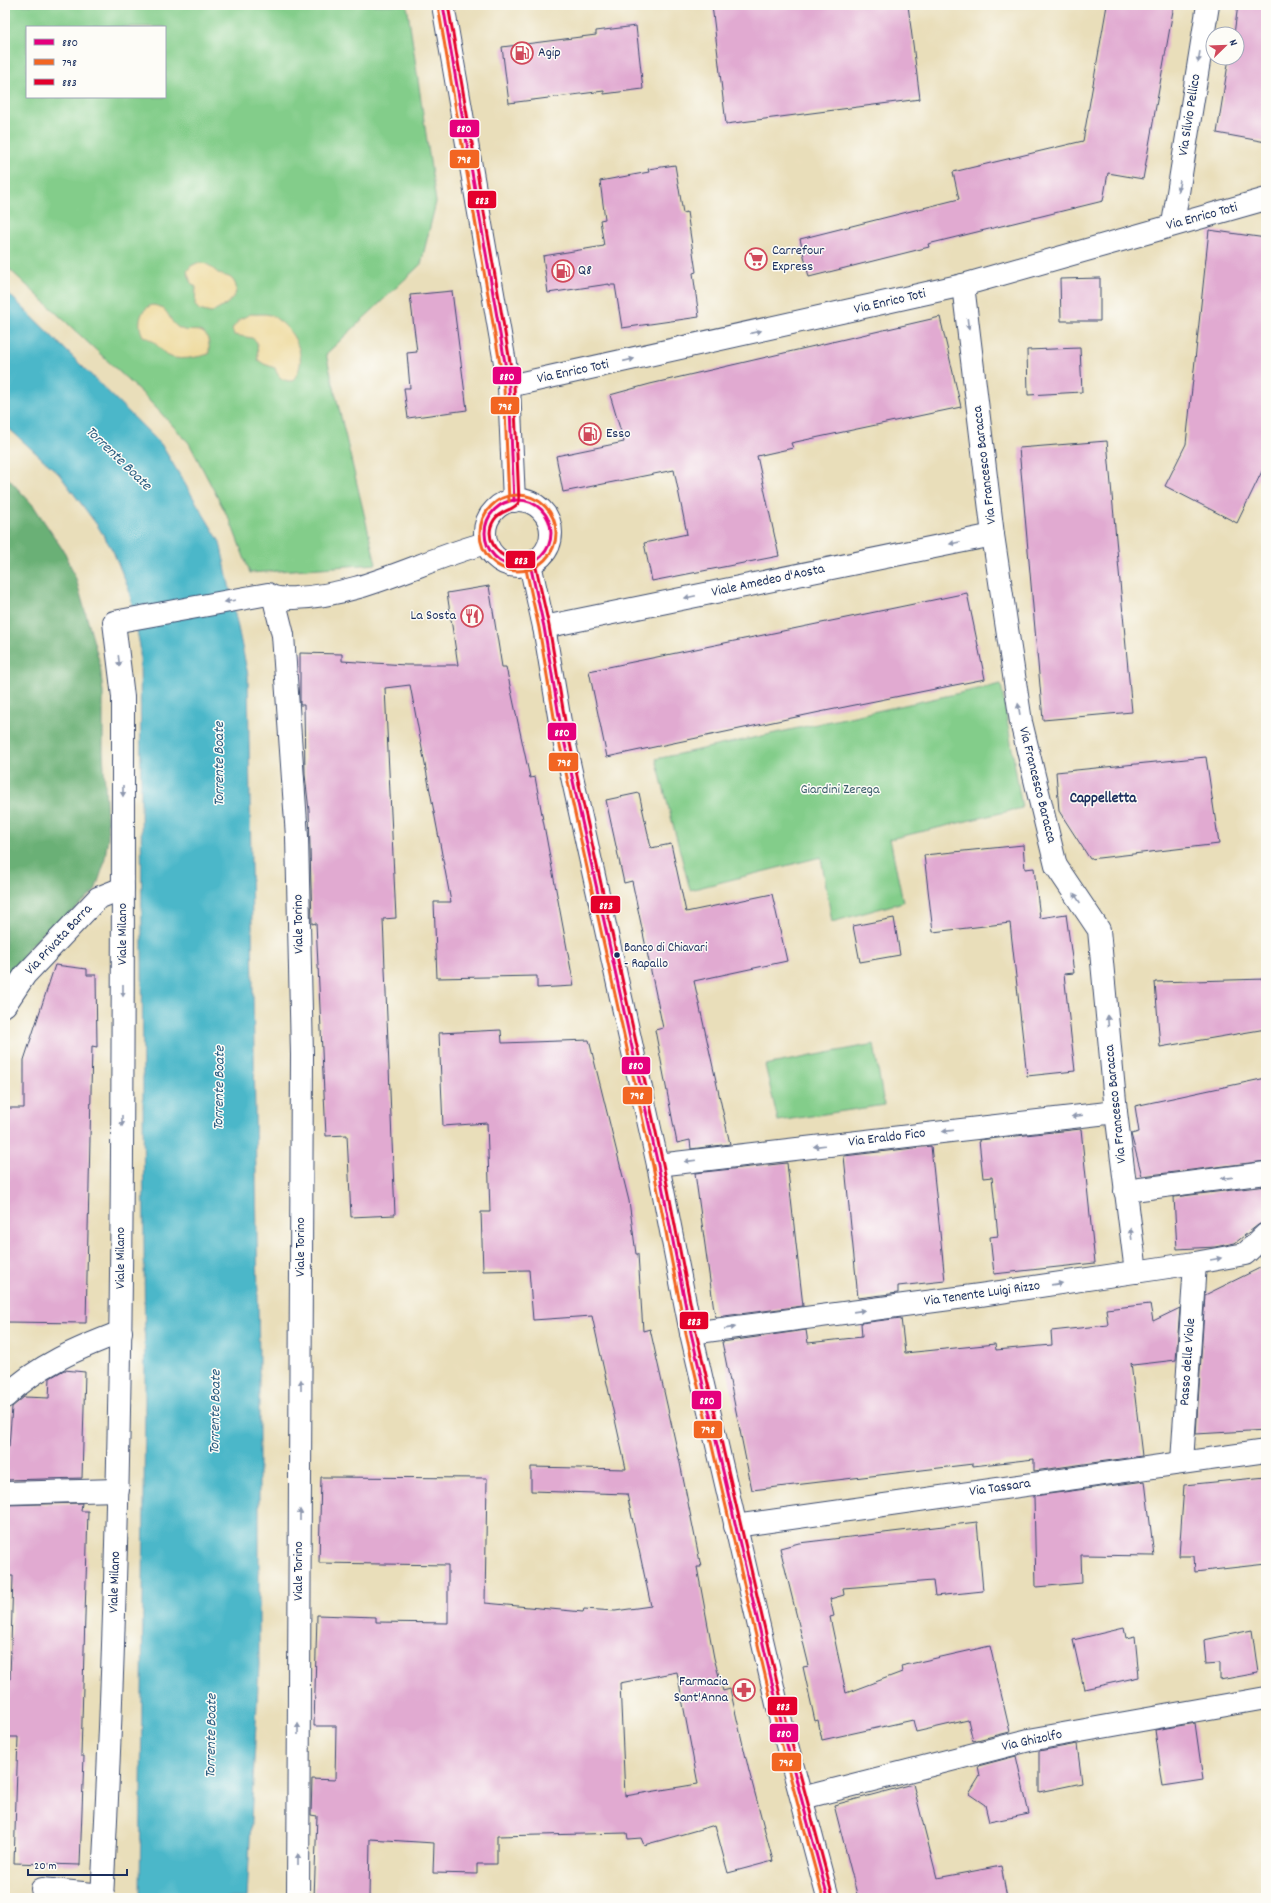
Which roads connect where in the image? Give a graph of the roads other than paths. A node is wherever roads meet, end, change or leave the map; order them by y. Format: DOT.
graph roads {
  1 [pos="443,5"];
  2 [pos="1208,5"];
  3 [pos="1266,199"];
  4 [pos="1173,224"];
  5 [pos="963,285"];
  6 [pos="509,386"];
  7 [pos="514,501"];
  8 [pos="993,535"];
  9 [pos="486,543"];
  10 [pos="530,564"];
  11 [pos="271,597"];
  12 [pos="544,627"];
  13 [pos="123,888"];
  14 [pos="5,1005"];
  15 [pos="1116,1112"];
  16 [pos="658,1165"];
  17 [pos="1266,1173"];
  18 [pos="1125,1191"];
  19 [pos="1266,1234"];
  20 [pos="1195,1262"];
  21 [pos="1136,1272"];
  22 [pos="121,1332"];
  23 [pos="691,1333"];
  24 [pos="5,1397"];
  25 [pos="1266,1451"];
  26 [pos="1182,1462"];
  27 [pos="118,1490"];
  28 [pos="5,1493"];
  29 [pos="735,1526"];
  30 [pos="1266,1698"];
  31 [pos="802,1798"];
  32 [pos="42,1889"];
  33 [pos="102,1896"];
  34 [pos="298,1898"];
  35 [pos="828,1898"];
  1 -- 6 [label="street"];
  2 -- 4 [label="street, Via Silvio Pellico, one-way"];
  3 -- 4 [label="street, Via Enrico Toti"];
  4 -- 5 [label="street, Via Enrico Toti"];
  6 -- 5 [label="street, Via Enrico Toti, one-way"];
  5 -- 8 [label="street, Via Francesco Baracca, one-way"];
  6 -- 7 [label="street"];
  7 -- 9 [label="street"];
  7 -- 10 [label="street"];
  8 -- 12 [label="street, Viale Amedeo d'Aosta, one-way"];
  15 -- 8 [label="street, Via Francesco Baracca, one-way"];
  9 -- 10 [label="street"];
  9 -- 11 [label="street"];
  10 -- 12 [label="street"];
  11 -- 13 [label="street, Viale Milano, one-way"];
  34 -- 11 [label="street, Viale Torino, one-way"];
  12 -- 16 [label="street"];
  13 -- 14 [label="street, Via Privata Barra"];
  13 -- 22 [label="street, Viale Milano, one-way"];
  15 -- 16 [label="street, Via Eraldo Fico, one-way"];
  15 -- 18 [label="street, Via Francesco Baracca"];
  16 -- 23 [label="street"];
  17 -- 18 [label="street, one-way"];
  21 -- 18 [label="street, Via Francesco Baracca, one-way"];
  20 -- 19 [label="street, Via Tenente Luigi Rizzo, one-way"];
  20 -- 21 [label="street, Via Tenente Luigi Rizzo"];
  20 -- 26 [label="street, Passo delle Viole"];
  23 -- 21 [label="street, Via Tenente Luigi Rizzo, one-way"];
  22 -- 24 [label="street"];
  22 -- 27 [label="street, Viale Milano"];
  23 -- 29 [label="street"];
  25 -- 26 [label="street, Via Tassara"];
  26 -- 29 [label="street, Via Tassara"];
  27 -- 28 [label="street"];
  27 -- 33 [label="street, Viale Milano"];
  29 -- 31 [label="street"];
  30 -- 31 [label="street, Via Ghizolfo"];
  31 -- 35 [label="street"];
  32 -- 33 [label="street, Viale Milano"];
}
